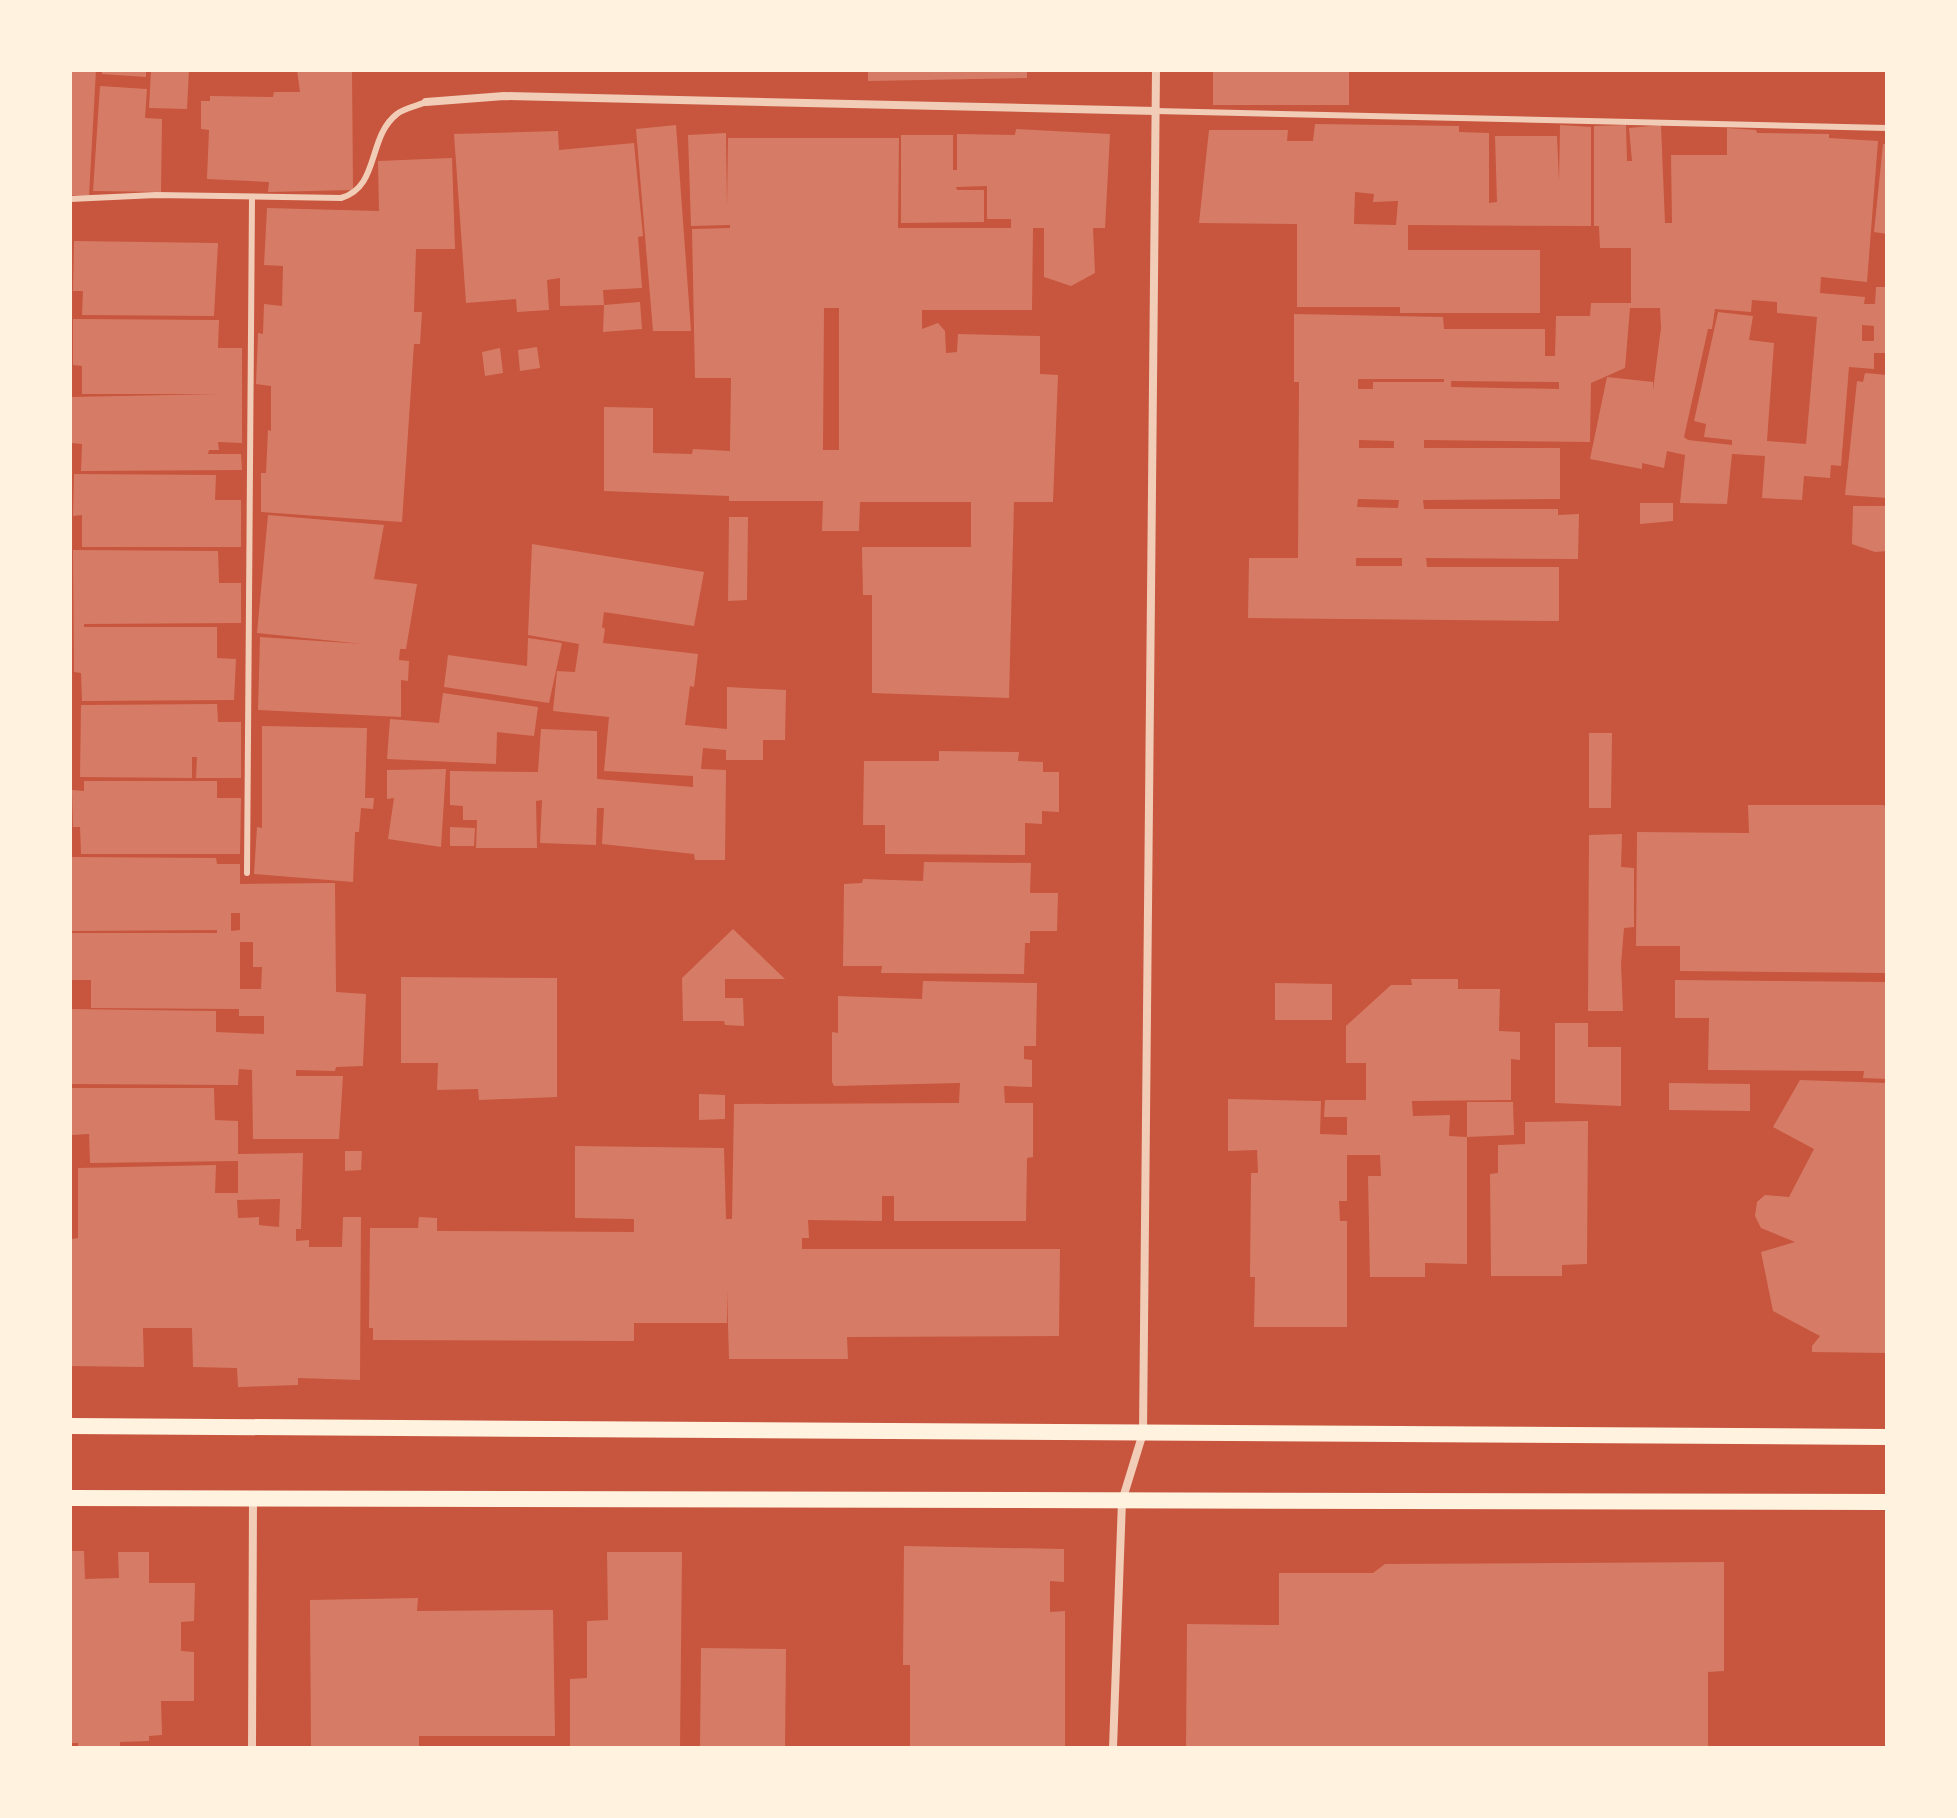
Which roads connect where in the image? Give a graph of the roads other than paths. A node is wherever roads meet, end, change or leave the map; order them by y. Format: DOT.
graph roads {
  1 [pos="1156,70"];
  2 [pos="426,102"];
  3 [pos="1156,111"];
  4 [pos="1887,128"];
  5 [pos="252,198"];
  6 [pos="70,199"];
  7 [pos="247,873"];
  8 [pos="70,1426"];
  9 [pos="1143,1433"];
  10 [pos="1887,1437"];
  11 [pos="253,1496"];
  12 [pos="70,1498"];
  13 [pos="1122,1501"];
  14 [pos="1887,1502"];
  15 [pos="252,1748"];
  16 [pos="1113,1748"];
  1 -- 3 [label="street"];
  2 -- 3 [label="street"];
  2 -- 5 [label="lane"];
  3 -- 4 [label="lane"];
  3 -- 9 [label="street"];
  5 -- 6 [label="lane"];
  5 -- 7 [label="lane"];
  8 -- 9 [label="main road"];
  9 -- 10 [label="main road"];
  9 -- 13 [label="street"];
  11 -- 12 [label="main road"];
  11 -- 13 [label="main road"];
  11 -- 15 [label="street"];
  13 -- 14 [label="main road"];
  13 -- 16 [label="street"];
}
